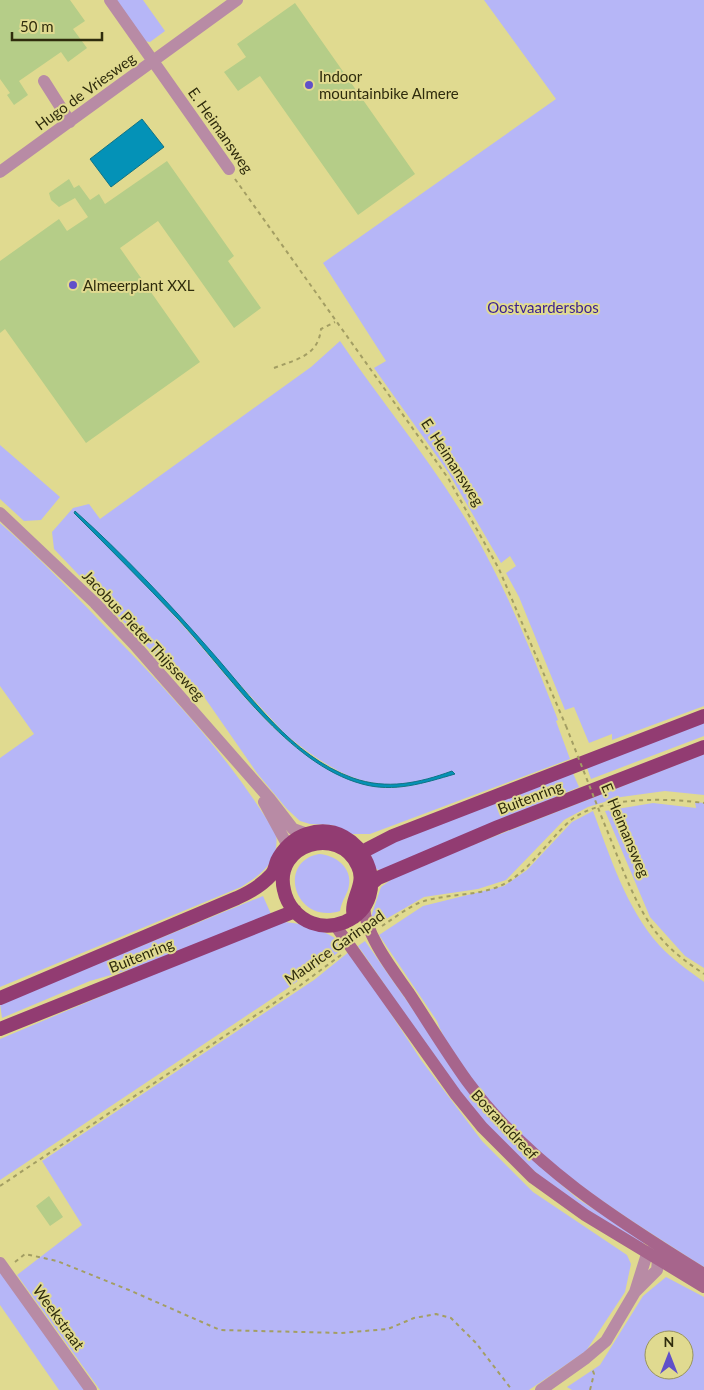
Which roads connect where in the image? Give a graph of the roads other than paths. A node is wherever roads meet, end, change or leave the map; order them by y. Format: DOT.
graph roads {
  1 [pos="110,0"];
  2 [pos="237,0"];
  3 [pos="153,63"];
  4 [pos="44,81"];
  5 [pos="70,122"];
  6 [pos="229,170"];
  7 [pos="0,172"];
  8 [pos="0,513"];
  9 [pos="704,716"];
  10 [pos="704,747"];
  11 [pos="257,786"];
  12 [pos="307,834"];
  13 [pos="355,849"];
  14 [pos="290,851"];
  15 [pos="279,874"];
  16 [pos="371,884"];
  17 [pos="294,911"];
  18 [pos="359,912"];
  19 [pos="336,925"];
  20 [pos="379,948"];
  21 [pos="0,998"];
  22 [pos="0,1029"];
  23 [pos="659,1247"];
  24 [pos="647,1254"];
  25 [pos="659,1262"];
  26 [pos="3,1267"];
  27 [pos="704,1274"];
  28 [pos="704,1287"];
  29 [pos="635,1292"];
  30 [pos="91,1390"];
  31 [pos="541,1390"];
  1 -- 3 [label="street, E. Heimansweg"];
  2 -- 3 [label="street, Hugo de Vriesweg"];
  3 -- 5 [label="street, Hugo de Vriesweg"];
  3 -- 6 [label="street, E. Heimansweg"];
  4 -- 5 [label="street"];
  5 -- 7 [label="street, Hugo de Vriesweg"];
  8 -- 11 [label="street, Jacobus Pieter Thijsseweg"];
  9 -- 13 [label="highway, Buitenring"];
  10 -- 16 [label="highway, Buitenring"];
  11 -- 12 [label="street, Jacobus Pieter Thijsseweg"];
  11 -- 14 [label="street, Jacobus Pieter Thijsseweg"];
  12 -- 13 [label="highway"];
  12 -- 14 [label="highway"];
  13 -- 14 [label="highway"];
  13 -- 16 [label="highway"];
  13 -- 18 [label="highway"];
  14 -- 15 [label="highway"];
  15 -- 17 [label="highway"];
  15 -- 21 [label="highway, Buitenring"];
  16 -- 18 [label="highway"];
  17 -- 19 [label="highway"];
  17 -- 22 [label="highway, Buitenring"];
  18 -- 19 [label="highway"];
  18 -- 20 [label="main road, Bosranddreef"];
  18 -- 20 [label="main road, Bosranddreef"];
  19 -- 24 [label="main road, Bosranddreef"];
  20 -- 23 [label="main road, Bosranddreef"];
  23 -- 24 [label="street"];
  23 -- 25 [label="street"];
  23 -- 27 [label="main road, Bosranddreef"];
  24 -- 25 [label="main road, Bosranddreef"];
  24 -- 29 [label="street"];
  25 -- 28 [label="main road, Bosranddreef"];
  25 -- 29 [label="street"];
  26 -- 30 [label="street, Weekstraat"];
  29 -- 31 [label="street"];
}
